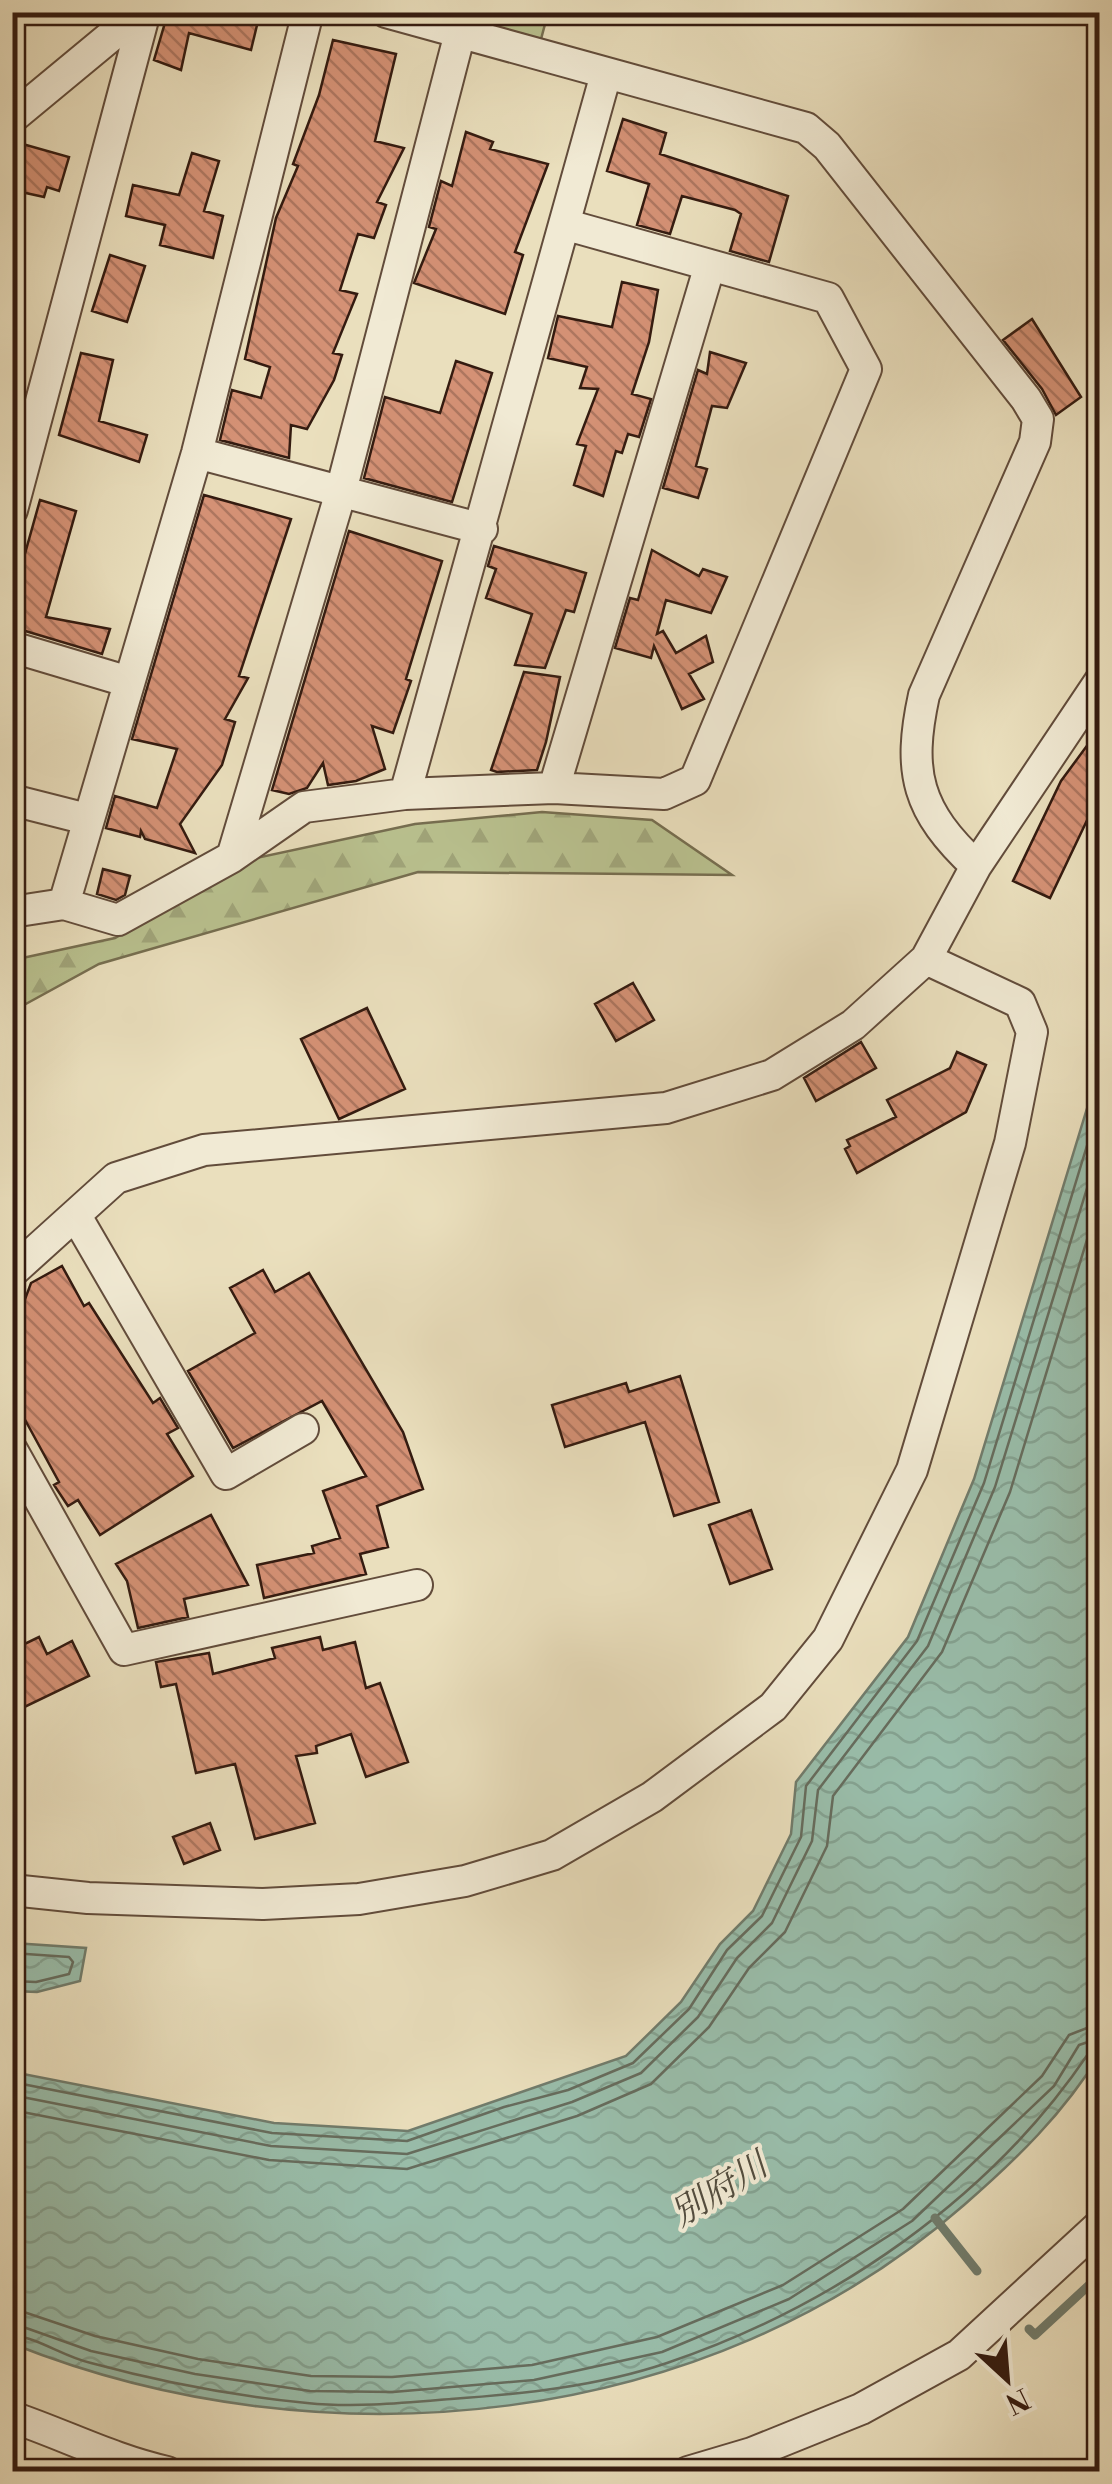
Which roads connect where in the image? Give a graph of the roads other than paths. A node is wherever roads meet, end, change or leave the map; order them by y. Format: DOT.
graph roads {
  1 [pos="142,12"];
  2 [pos="308,12"];
  3 [pos="386,12"];
  4 [pos="460,33"];
  5 [pos="606,74"];
  6 [pos="12,118"];
  7 [pos="566,226"];
  8 [pos="710,265"];
  9 [pos="197,453"];
  10 [pos="340,495"];
  11 [pos="12,510"];
  12 [pos="482,529"];
  13 [pos="12,648"];
  14 [pos="126,681"];
  15 [pos="1100,681"];
  16 [pos="554,788"];
  17 [pos="405,794"];
  18 [pos="12,800"];
  19 [pos="87,819"];
  20 [pos="232,858"];
  21 [pos="976,866"];
  22 [pos="64,904"];
  23 [pos="12,912"];
  24 [pos="926,959"];
  25 [pos="76,1216"];
  26 [pos="12,1272"];
  27 [pos="303,1430"];
  28 [pos="12,1450"];
  29 [pos="417,1585"];
  30 [pos="12,1890"];
  31 [pos="1099,2226"];
  32 [pos="12,2417"];
  33 [pos="115,2468"];
  34 [pos="167,2472"];
  35 [pos="688,2472"];
  1 -- 6 [label="street"];
  1 -- 11 [label="street"];
  2 -- 9 [label="street"];
  3 -- 4 [label="street"];
  4 -- 5 [label="street"];
  4 -- 10 [label="street"];
  5 -- 7 [label="street"];
  5 -- 21 [label="street"];
  7 -- 8 [label="street"];
  7 -- 12 [label="street"];
  8 -- 16 [label="street"];
  8 -- 16 [label="street"];
  9 -- 10 [label="street"];
  9 -- 14 [label="street"];
  10 -- 12 [label="street"];
  10 -- 20 [label="street"];
  12 -- 17 [label="street"];
  13 -- 14 [label="street"];
  14 -- 19 [label="street"];
  15 -- 21 [label="street"];
  16 -- 17 [label="street"];
  17 -- 20 [label="street"];
  18 -- 19 [label="street"];
  19 -- 22 [label="street"];
  20 -- 22 [label="street"];
  21 -- 24 [label="street"];
  22 -- 23 [label="street"];
  24 -- 25 [label="street"];
  24 -- 30 [label="street"];
  25 -- 26 [label="street"];
  25 -- 27 [label="street"];
  28 -- 29 [label="street"];
  31 -- 35 [label="street"];
  32 -- 33 [label="street"];
  33 -- 34 [label="street"];
}
